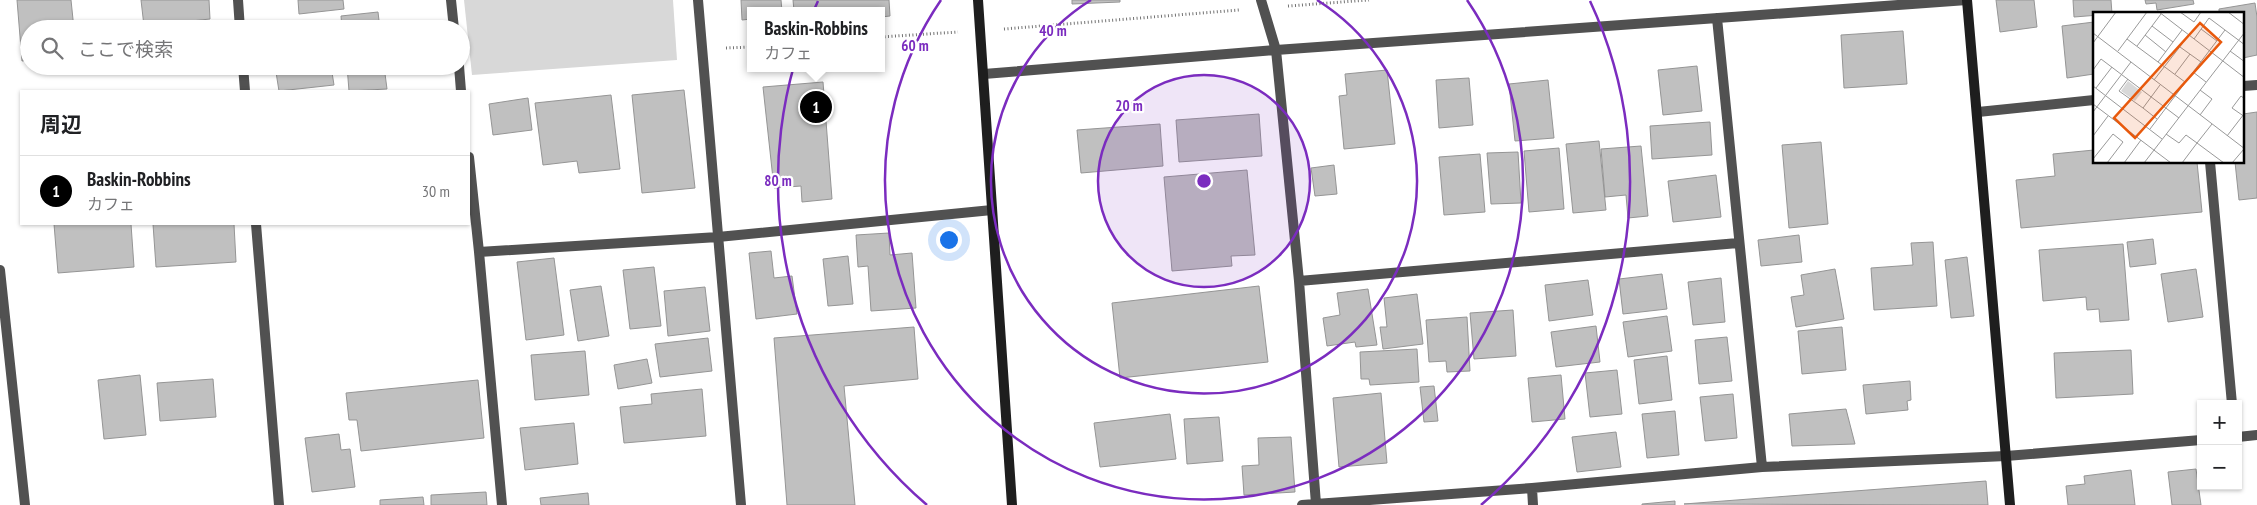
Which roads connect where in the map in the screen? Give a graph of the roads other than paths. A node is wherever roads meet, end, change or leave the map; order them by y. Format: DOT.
graph roads {
  1 [pos="238,0"];
  2 [pos="451,0"];
  3 [pos="698,0"];
  4 [pos="978,0"];
  5 [pos="1967,0"];
  6 [pos="1261,4"];
  7 [pos="1717,18"];
  8 [pos="239,20"];
  9 [pos="453,20"];
  10 [pos="1276,50"];
  11 [pos="984,74"];
  12 [pos="244,75"];
  13 [pos="460,75"];
  14 [pos="2257,85"];
  15 [pos="2244,86"];
  16 [pos="245,90"];
  17 [pos="461,90"];
  18 [pos="2093,100"];
  19 [pos="1978,112"];
  20 [pos="2210,164"];
  21 [pos="470,166"];
  22 [pos="992,210"];
  23 [pos="256,225"];
  24 [pos="718,237"];
  25 [pos="1738,242"];
  26 [pos="479,252"];
  27 [pos="0,270"];
  28 [pos="1299,281"];
  29 [pos="2232,400"];
  30 [pos="2257,436"];
  31 [pos="2242,437"];
  32 [pos="2197,440"];
  33 [pos="2006,456"];
  34 [pos="1762,467"];
  35 [pos="1532,488"];
  36 [pos="1316,504"];
  37 [pos="25,505"];
  38 [pos="279,505"];
  39 [pos="502,505"];
  40 [pos="741,505"];
  41 [pos="1012,505"];
  42 [pos="1302,505"];
  43 [pos="1533,505"];
  44 [pos="2010,505"];
  1 -- 8 [label="street"];
  2 -- 9 [label="street"];
  3 -- 24 [label="street"];
  4 -- 11 [label="street"];
  5 -- 7 [label="street"];
  5 -- 19 [label="street"];
  6 -- 10 [label="street"];
  7 -- 10 [label="street"];
  7 -- 25 [label="street"];
  10 -- 11 [label="street"];
  10 -- 28 [label="street"];
  11 -- 22 [label="street"];
  12 -- 16 [label="street"];
  13 -- 17 [label="street"];
  14 -- 15 [label="street"];
  18 -- 19 [label="street"];
  19 -- 33 [label="street"];
  20 -- 29 [label="street"];
  21 -- 26 [label="street"];
  22 -- 24 [label="street"];
  22 -- 41 [label="street"];
  23 -- 38 [label="street"];
  24 -- 26 [label="street"];
  24 -- 40 [label="street"];
  25 -- 28 [label="street"];
  25 -- 34 [label="street"];
  26 -- 39 [label="street"];
  27 -- 37 [label="street"];
  28 -- 36 [label="street"];
  30 -- 31 [label="street"];
  32 -- 33 [label="street"];
  33 -- 34 [label="street"];
  33 -- 44 [label="street"];
  34 -- 35 [label="street"];
  35 -- 36 [label="street"];
  35 -- 43 [label="street"];
  36 -- 42 [label="street"];
}
